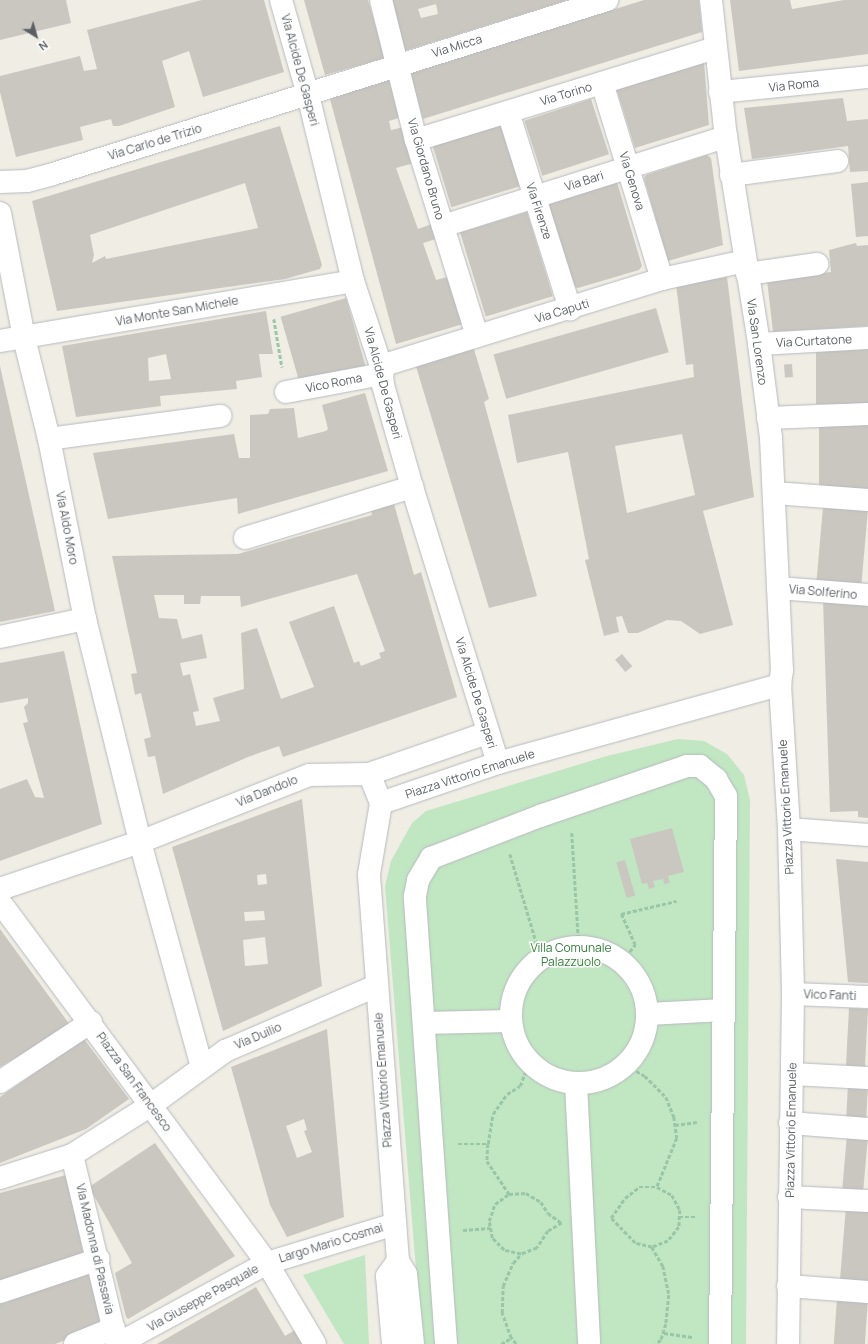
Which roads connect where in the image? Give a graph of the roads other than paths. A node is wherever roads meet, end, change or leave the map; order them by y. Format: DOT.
graph roads {
  1 [pos="281,0"];
  2 [pos="381,0"];
  3 [pos="607,0"];
  4 [pos="711,0"];
  5 [pos="715,48"];
  6 [pos="398,64"];
  7 [pos="868,77"];
  8 [pos="602,83"];
  9 [pos="720,92"];
  10 [pos="308,95"];
  11 [pos="508,112"];
  12 [pos="726,137"];
  13 [pos="416,140"];
  14 [pos="837,161"];
  15 [pos="627,167"];
  16 [pos="731,175"];
  17 [pos="0,182"];
  18 [pos="534,197"];
  19 [pos="0,213"];
  20 [pos="443,226"];
  21 [pos="817,264"];
  22 [pos="746,267"];
  23 [pos="662,278"];
  24 [pos="354,281"];
  25 [pos="570,309"];
  26 [pos="477,336"];
  27 [pos="24,338"];
  28 [pos="868,338"];
  29 [pos="0,341"];
  30 [pos="759,344"];
  31 [pos="382,370"];
  32 [pos="286,392"];
  33 [pos="868,414"];
  34 [pos="220,416"];
  35 [pos="768,418"];
  36 [pos="49,439"];
  37 [pos="412,487"];
  38 [pos="774,494"];
  39 [pos="868,500"];
  40 [pos="245,538"];
  41 [pos="778,588"];
  42 [pos="868,596"];
  43 [pos="85,619"];
  44 [pos="0,637"];
  45 [pos="780,686"];
  46 [pos="488,733"];
  47 [pos="498,763"];
  48 [pos="369,774"];
  49 [pos="381,803"];
  50 [pos="789,829"];
  51 [pos="868,835"];
  52 [pos="140,842"];
  53 [pos="0,889"];
  54 [pos="0,902"];
  55 [pos="376,986"];
  56 [pos="793,994"];
  57 [pos="868,997"];
  58 [pos="724,1010"];
  59 [pos="648,1014"];
  60 [pos="511,1021"];
  61 [pos="90,1022"];
  62 [pos="424,1023"];
  63 [pos="202,1067"];
  64 [pos="792,1074"];
  65 [pos="868,1078"];
  66 [pos="0,1082"];
  67 [pos="576,1084"];
  68 [pos="151,1105"];
  69 [pos="790,1123"];
  70 [pos="868,1129"];
  71 [pos="72,1155"];
  72 [pos="0,1178"];
  73 [pos="789,1197"];
  74 [pos="868,1201"];
  75 [pos="395,1224"];
  76 [pos="99,1259"];
  77 [pos="398,1261"];
  78 [pos="267,1263"];
  79 [pos="788,1286"];
  80 [pos="0,1292"];
  81 [pos="868,1292"];
  82 [pos="116,1339"];
  83 [pos="720,1342"];
  84 [pos="75,1344"];
  85 [pos="316,1344"];
  86 [pos="393,1344"];
  87 [pos="413,1344"];
  88 [pos="446,1344"];
  89 [pos="588,1344"];
  90 [pos="788,1344"];
  1 -- 10 [label="street, Via Alcide De Gasperi"];
  2 -- 6 [label="street, Via Giordano Bruno"];
  3 -- 6 [label="street, Via Micca"];
  4 -- 5 [label="street, Via San Lorenzo"];
  5 -- 8 [label="street, Via Torino"];
  5 -- 9 [label="street, Via San Lorenzo"];
  6 -- 10 [label="street, Via Micca"];
  6 -- 13 [label="street, Via Giordano Bruno"];
  7 -- 9 [label="street, Via Roma"];
  8 -- 11 [label="street, Via Torino"];
  8 -- 15 [label="street, Via Genova"];
  9 -- 12 [label="street, Via San Lorenzo"];
  10 -- 17 [label="street, Via Carlo de Trizio"];
  10 -- 24 [label="street, Via Alcide De Gasperi"];
  11 -- 13 [label="street, Via Torino"];
  11 -- 18 [label="street, Via Firenze"];
  12 -- 15 [label="street, Via Bari"];
  12 -- 16 [label="street, Via San Lorenzo"];
  13 -- 20 [label="street, Via Giordano Bruno"];
  14 -- 16 [label="street"];
  15 -- 18 [label="street, Via Bari"];
  15 -- 23 [label="street, Via Genova"];
  16 -- 22 [label="street, Via San Lorenzo"];
  18 -- 20 [label="street, Via Bari"];
  18 -- 25 [label="street, Via Firenze"];
  19 -- 27 [label="street, Via Aldo Moro"];
  20 -- 26 [label="street, Via Giordano Bruno"];
  21 -- 22 [label="street, Via Caputi"];
  22 -- 23 [label="street, Via Caputi"];
  22 -- 30 [label="street, Via San Lorenzo"];
  23 -- 25 [label="street, Via Caputi"];
  24 -- 27 [label="street, Via Monte San Michele"];
  24 -- 31 [label="street, Via Alcide De Gasperi"];
  25 -- 26 [label="street, Via Caputi"];
  26 -- 31 [label="street, Via Caputi"];
  27 -- 29 [label="street, Via Monte San Michele"];
  27 -- 36 [label="street, Via Aldo Moro"];
  28 -- 30 [label="street, Via Curtatone"];
  30 -- 35 [label="street, Via San Lorenzo"];
  31 -- 32 [label="street, Vico Roma"];
  31 -- 37 [label="street, Via Alcide De Gasperi"];
  33 -- 35 [label="street"];
  34 -- 36 [label="street"];
  35 -- 38 [label="street, Via San Lorenzo"];
  36 -- 43 [label="street, Via Aldo Moro"];
  37 -- 40 [label="street"];
  37 -- 46 [label="street, Via Alcide De Gasperi"];
  38 -- 39 [label="street"];
  38 -- 41 [label="street, Via San Lorenzo"];
  41 -- 42 [label="street, Via Solferino"];
  41 -- 45 [label="street, Via San Lorenzo"];
  43 -- 44 [label="street"];
  43 -- 52 [label="street, Via Aldo Moro"];
  45 -- 47 [label="street, Piazza Vittorio Emanuele"];
  45 -- 50 [label="street, Piazza Vittorio Emanuele"];
  46 -- 47 [label="street, Via Alcide De Gasperi"];
  46 -- 48 [label="street"];
  47 -- 49 [label="street, Piazza Vittorio Emanuele"];
  48 -- 49 [label="street"];
  48 -- 52 [label="street, Via Dandolo"];
  49 -- 55 [label="street, Piazza Vittorio Emanuele"];
  50 -- 51 [label="street"];
  50 -- 56 [label="street, Piazza Vittorio Emanuele"];
  52 -- 53 [label="street"];
  52 -- 63 [label="street"];
  54 -- 61 [label="street, Piazza San Francesco"];
  55 -- 63 [label="street, Via Duilio"];
  55 -- 75 [label="street, Piazza Vittorio Emanuele"];
  56 -- 57 [label="street, Vico Fanti"];
  56 -- 64 [label="street, Piazza Vittorio Emanuele"];
  58 -- 59 [label="street"];
  58 -- 62 [label="street"];
  58 -- 83 [label="street"];
  59 -- 60 [label="street"];
  59 -- 67 [label="street"];
  60 -- 62 [label="street"];
  60 -- 67 [label="street"];
  61 -- 66 [label="street"];
  61 -- 68 [label="street, Piazza San Francesco"];
  62 -- 88 [label="street"];
  63 -- 68 [label="street, Via Duilio"];
  64 -- 65 [label="street"];
  64 -- 69 [label="street, Piazza Vittorio Emanuele"];
  67 -- 89 [label="street"];
  68 -- 71 [label="street, Via Duilio"];
  68 -- 78 [label="street, Piazza San Francesco"];
  69 -- 70 [label="street"];
  69 -- 73 [label="street, Piazza Vittorio Emanuele"];
  71 -- 72 [label="street, Via Duilio"];
  71 -- 76 [label="street, Via Madonna di Passavia"];
  73 -- 74 [label="street"];
  73 -- 79 [label="street, Piazza Vittorio Emanuele"];
  75 -- 77 [label="street, Piazza Vittorio Emanuele"];
  75 -- 78 [label="street, Largo Mario Cosmai"];
  76 -- 80 [label="street"];
  76 -- 82 [label="street, Via Madonna di Passavia"];
  77 -- 86 [label="street"];
  77 -- 87 [label="street, Piazza Vittorio Emanuele"];
  78 -- 82 [label="street, Via Giuseppe Pasquale"];
  78 -- 85 [label="street, Largo Mario Cosmai"];
  79 -- 81 [label="street"];
  79 -- 90 [label="street, Piazza Vittorio Emanuele"];
  82 -- 84 [label="street, Via Giuseppe Pasquale"];
}
